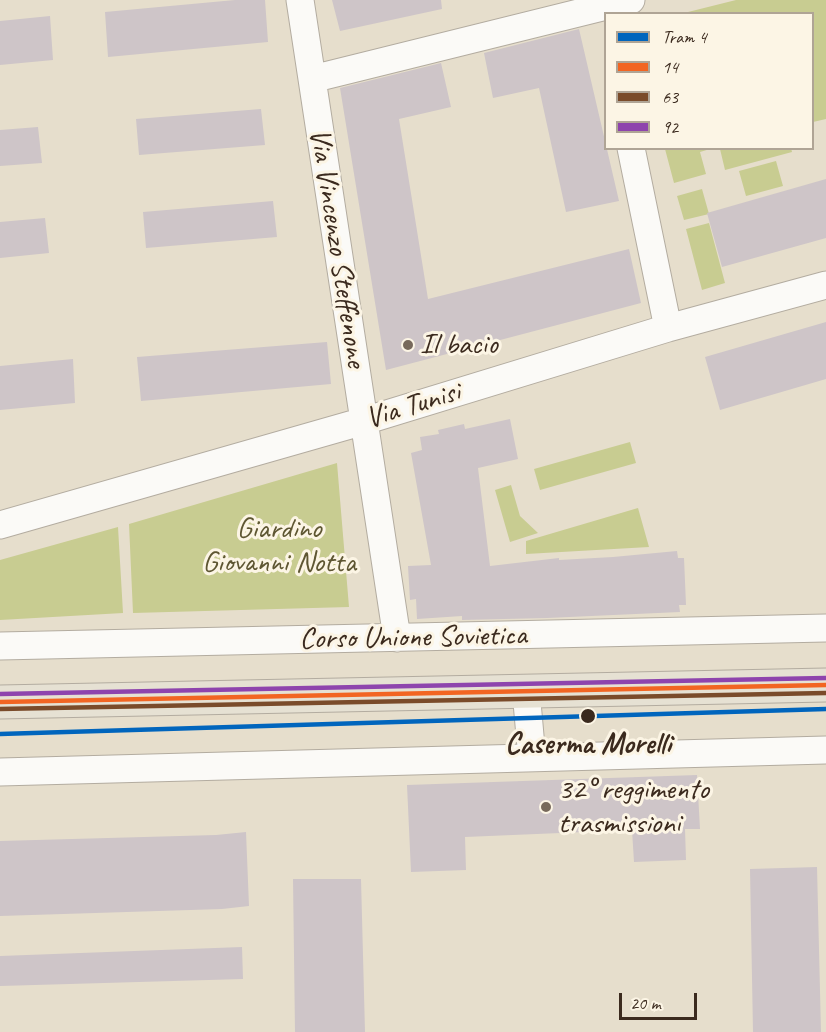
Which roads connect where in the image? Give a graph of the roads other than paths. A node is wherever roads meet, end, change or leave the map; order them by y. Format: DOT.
graph roads {
  1 [pos="300,0"];
  2 [pos="631,0"];
  3 [pos="602,11"];
  4 [pos="312,79"];
  5 [pos="631,150"];
  6 [pos="826,285"];
  7 [pos="668,328"];
  8 [pos="364,421"];
  9 [pos="0,525"];
  10 [pos="826,628"];
  11 [pos="397,638"];
  12 [pos="0,646"];
  13 [pos="826,685"];
  14 [pos="526,691"];
  15 [pos="0,702"];
  16 [pos="826,750"];
  17 [pos="532,758"];
  18 [pos="0,772"];
  1 -- 4 [label="street, Via Vincenzo Steffenone"];
  2 -- 3 [label="street"];
  3 -- 4 [label="street"];
  4 -- 8 [label="street, Via Vincenzo Steffenone"];
  5 -- 7 [label="street"];
  6 -- 7 [label="street, Via Tunisi"];
  7 -- 8 [label="street, Via Tunisi"];
  8 -- 9 [label="street, Via Tunisi"];
  8 -- 11 [label="street, Via Vincenzo Steffenone"];
  10 -- 11 [label="street, Corso Unione Sovietica"];
  11 -- 12 [label="street, Corso Unione Sovietica"];
  13 -- 14 [label="main road, Corso Unione Sovietica"];
  14 -- 15 [label="main road, Corso Unione Sovietica"];
  14 -- 17 [label="street, Corso Unione Sovietica"];
  16 -- 17 [label="street"];
  17 -- 18 [label="street"];
}
